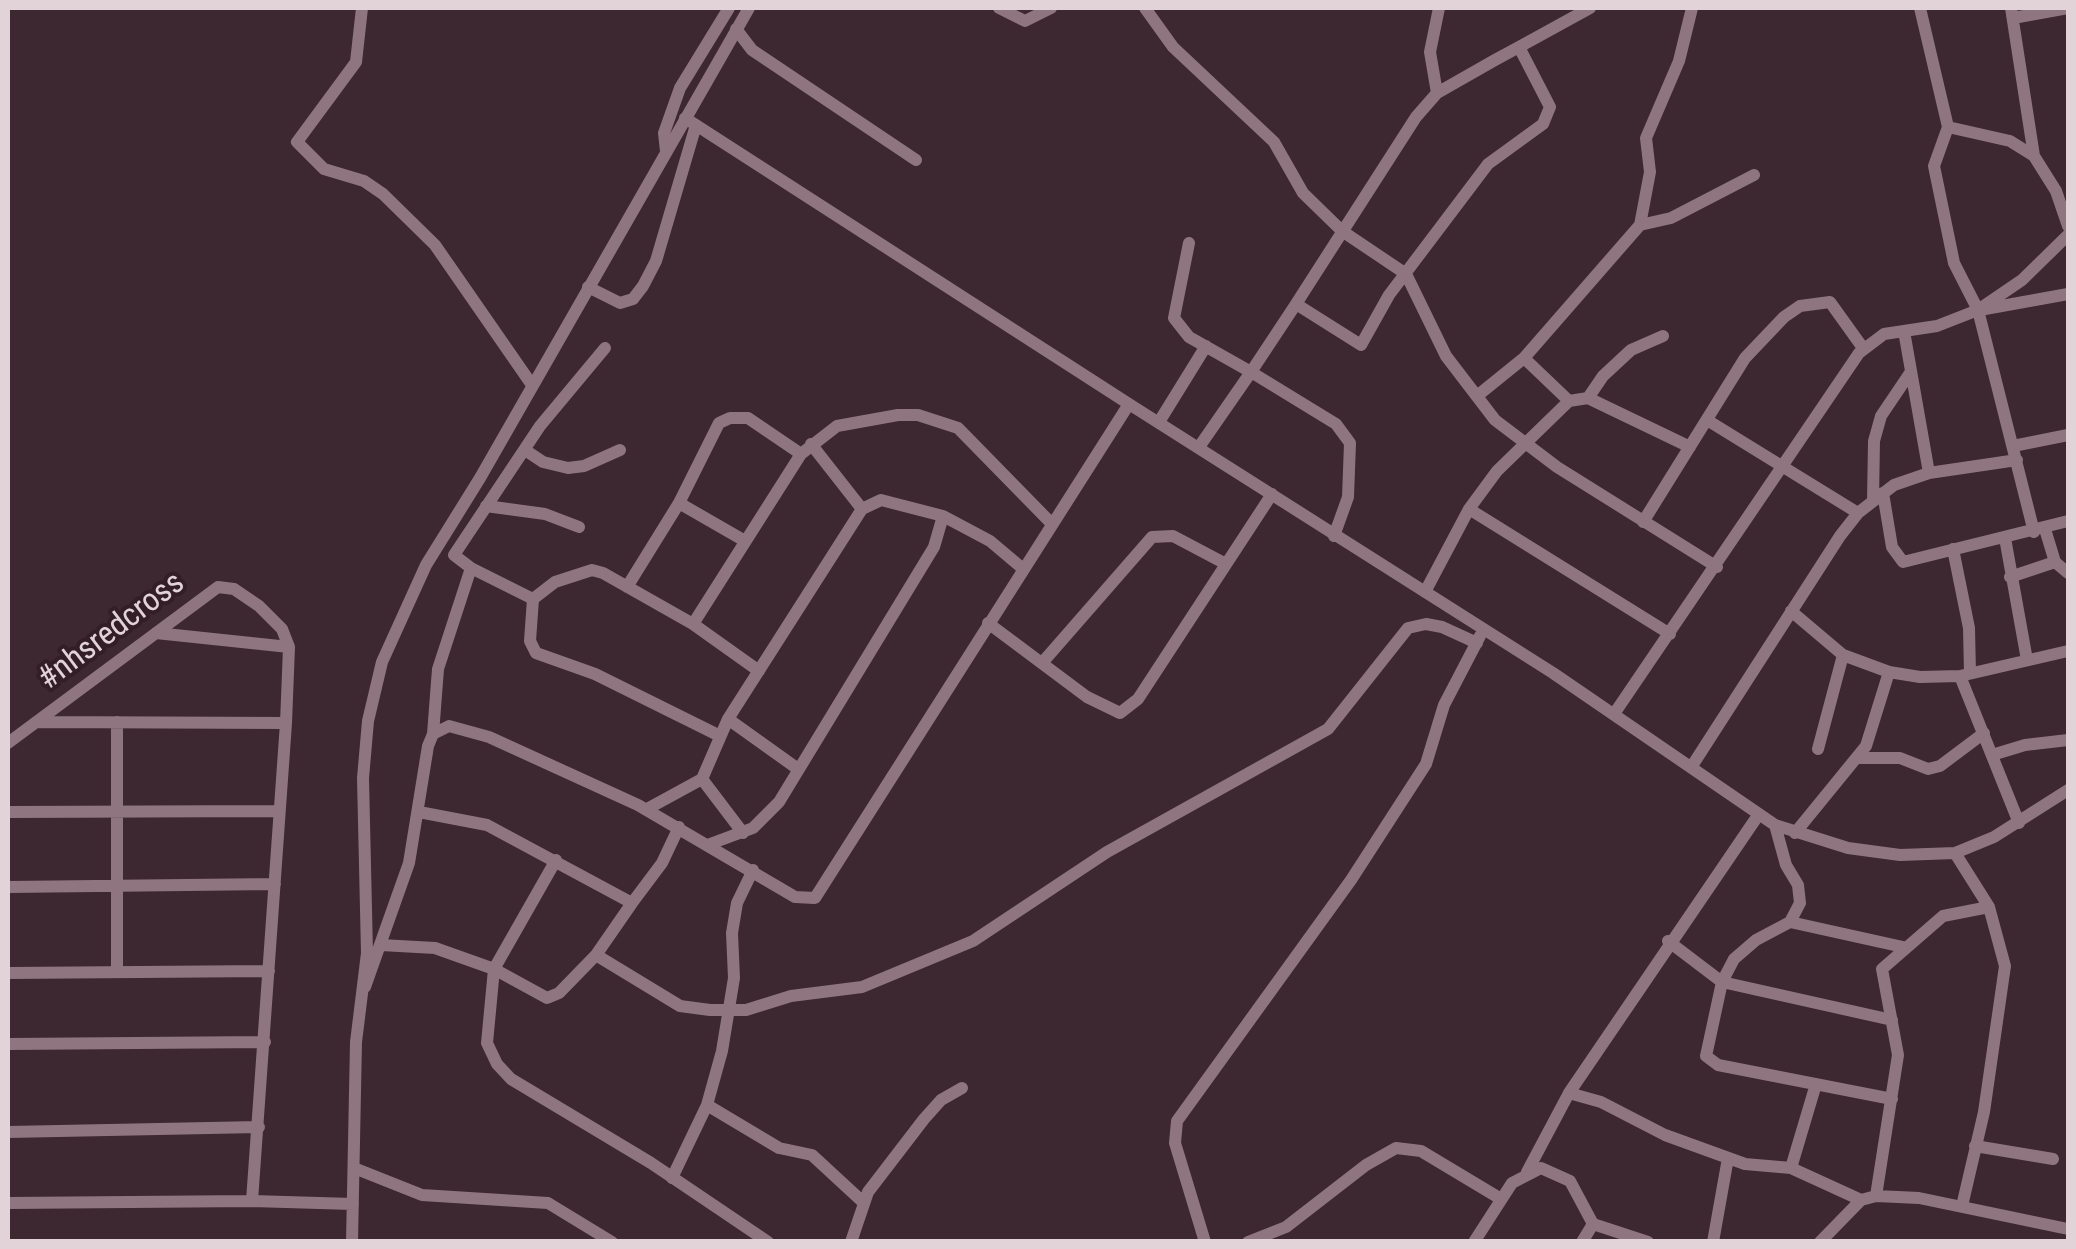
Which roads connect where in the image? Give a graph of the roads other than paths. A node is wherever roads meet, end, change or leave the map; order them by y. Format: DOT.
graph roads {
  1 [pos="362,8"];
  2 [pos="729,8"];
  3 [pos="749,8"];
  4 [pos="999,8"];
  5 [pos="1051,8"];
  6 [pos="1145,8"];
  7 [pos="1439,8"];
  8 [pos="1590,8"];
  9 [pos="1692,8"];
  10 [pos="1920,8"];
  11 [pos="2068,8"];
  12 [pos="2012,13"];
  13 [pos="736,28"];
  14 [pos="1519,47"];
  15 [pos="1437,93"];
  16 [pos="690,121"];
  17 [pos="1948,127"];
  18 [pos="666,151"];
  19 [pos="2034,156"];
  20 [pos="916,160"];
  21 [pos="1754,174"];
  22 [pos="1640,225"];
  23 [pos="2068,226"];
  24 [pos="1342,230"];
  25 [pos="2068,234"];
  26 [pos="1189,243"];
  27 [pos="1406,274"];
  28 [pos="588,288"];
  29 [pos="2068,294"];
  30 [pos="1296,304"];
  31 [pos="1978,310"];
  32 [pos="1904,331"];
  33 [pos="1663,336"];
  34 [pos="1206,346"];
  35 [pos="605,348"];
  36 [pos="1863,348"];
  37 [pos="1524,358"];
  38 [pos="1251,372"];
  39 [pos="1910,373"];
  40 [pos="532,385"];
  41 [pos="1477,396"];
  42 [pos="1588,398"];
  43 [pos="1569,401"];
  44 [pos="1128,404"];
  45 [pos="1707,420"];
  46 [pos="1159,422"];
  47 [pos="2068,435"];
  48 [pos="1525,441"];
  49 [pos="1200,447"];
  50 [pos="1690,447"];
  51 [pos="806,449"];
  52 [pos="524,450"];
  53 [pos="620,450"];
  54 [pos="2015,453"];
  55 [pos="1782,465"];
  56 [pos="1929,473"];
  57 [pos="1272,494"];
  58 [pos="1878,497"];
  59 [pos="679,503"];
  60 [pos="486,506"];
  61 [pos="862,509"];
  62 [pos="1469,509"];
  63 [pos="1858,513"];
  64 [pos="943,516"];
  65 [pos="2068,521"];
  66 [pos="1643,522"];
  67 [pos="1051,523"];
  68 [pos="578,527"];
  69 [pos="2039,531"];
  70 [pos="1334,536"];
  71 [pos="2004,538"];
  72 [pos="745,541"];
  73 [pos="440,546"];
  74 [pos="1953,549"];
  75 [pos="454,554"];
  76 [pos="2055,562"];
  77 [pos="1226,564"];
  78 [pos="1717,567"];
  79 [pos="471,568"];
  80 [pos="1022,568"];
  81 [pos="2068,574"];
  82 [pos="2010,577"];
  83 [pos="627,587"];
  84 [pos="1424,592"];
  85 [pos="533,599"];
  86 [pos="1791,612"];
  87 [pos="988,623"];
  88 [pos="693,624"];
  89 [pos="156,633"];
  90 [pos="1670,634"];
  91 [pos="1480,636"];
  92 [pos="288,647"];
  93 [pos="2068,651"];
  94 [pos="1842,655"];
  95 [pos="2026,660"];
  96 [pos="1042,663"];
  97 [pos="760,671"];
  98 [pos="1888,672"];
  99 [pos="1965,674"];
  100 [pos="1614,714"];
  101 [pos="728,719"];
  102 [pos="36,722"];
  103 [pos="116,722"];
  104 [pos="286,722"];
  105 [pos="1984,732"];
  106 [pos="433,734"];
  107 [pos="718,735"];
  108 [pos="2068,740"];
  109 [pos="8,743"];
  110 [pos="1818,749"];
  111 [pos="1992,755"];
  112 [pos="1857,758"];
  113 [pos="1692,766"];
  114 [pos="798,769"];
  115 [pos="702,779"];
  116 [pos="2068,790"];
  117 [pos="647,810"];
  118 [pos="277,811"];
  119 [pos="8,812"];
  120 [pos="118,812"];
  121 [pos="418,812"];
  122 [pos="1759,814"];
  123 [pos="2019,823"];
  124 [pos="1775,825"];
  125 [pos="679,827"];
  126 [pos="743,833"];
  127 [pos="1795,833"];
  128 [pos="710,844"];
  129 [pos="1956,853"];
  130 [pos="556,860"];
  131 [pos="752,870"];
  132 [pos="276,884"];
  133 [pos="117,886"];
  134 [pos="8,887"];
  135 [pos="632,902"];
  136 [pos="1989,907"];
  137 [pos="1790,922"];
  138 [pos="1668,941"];
  139 [pos="381,945"];
  140 [pos="1903,947"];
  141 [pos="596,956"];
  142 [pos="494,969"];
  143 [pos="270,971"];
  144 [pos="8,972"];
  145 [pos="116,972"];
  146 [pos="1722,982"];
  147 [pos="364,987"];
  148 [pos="728,1011"];
  149 [pos="1892,1020"];
  150 [pos="265,1042"];
  151 [pos="8,1044"];
  152 [pos="1816,1084"];
  153 [pos="962,1088"];
  154 [pos="1569,1093"];
  155 [pos="1892,1099"];
  156 [pos="707,1105"];
  157 [pos="259,1128"];
  158 [pos="8,1132"];
  159 [pos="1975,1146"];
  160 [pos="1728,1158"];
  161 [pos="2052,1159"];
  162 [pos="354,1168"];
  163 [pos="1791,1168"];
  164 [pos="1527,1172"];
  165 [pos="672,1178"];
  166 [pos="1876,1196"];
  167 [pos="1501,1199"];
  168 [pos="1861,1200"];
  169 [pos="252,1201"];
  170 [pos="8,1203"];
  171 [pos="864,1203"];
  172 [pos="353,1204"];
  173 [pos="1962,1206"];
  174 [pos="1593,1224"];
  175 [pos="2068,1229"];
  176 [pos="352,1242"];
  177 [pos="612,1242"];
  178 [pos="768,1242"];
  179 [pos="851,1242"];
  180 [pos="1206,1242"];
  181 [pos="1248,1242"];
  182 [pos="1474,1242"];
  183 [pos="1582,1242"];
  184 [pos="1648,1242"];
  185 [pos="1713,1242"];
  186 [pos="1820,1242"];
  1 -- 40 [label="street"];
  2 -- 18 [label="street"];
  3 -- 13 [label="street"];
  4 -- 5 [label="street"];
  6 -- 24 [label="street"];
  7 -- 15 [label="street"];
  8 -- 14 [label="street"];
  9 -- 22 [label="street"];
  10 -- 17 [label="street"];
  11 -- 12 [label="street"];
  12 -- 19 [label="street"];
  13 -- 16 [label="street"];
  13 -- 20 [label="street"];
  14 -- 15 [label="street"];
  14 -- 27 [label="street"];
  15 -- 24 [label="street"];
  16 -- 18 [label="street"];
  16 -- 28 [label="street"];
  16 -- 44 [label="street"];
  17 -- 19 [label="street"];
  17 -- 31 [label="street"];
  18 -- 28 [label="street"];
  19 -- 23 [label="street"];
  21 -- 22 [label="street"];
  22 -- 37 [label="street"];
  24 -- 27 [label="street"];
  24 -- 30 [label="street"];
  25 -- 31 [label="street"];
  26 -- 34 [label="street"];
  27 -- 30 [label="street"];
  27 -- 41 [label="street"];
  28 -- 40 [label="street"];
  29 -- 31 [label="street"];
  30 -- 38 [label="street"];
  31 -- 32 [label="street"];
  31 -- 54 [label="street"];
  32 -- 36 [label="street"];
  32 -- 39 [label="street"];
  33 -- 42 [label="street"];
  34 -- 38 [label="street"];
  34 -- 46 [label="street"];
  35 -- 52 [label="street"];
  36 -- 45 [label="street"];
  36 -- 55 [label="street"];
  37 -- 41 [label="street"];
  37 -- 43 [label="street"];
  38 -- 49 [label="street"];
  38 -- 70 [label="street"];
  39 -- 56 [label="street"];
  39 -- 58 [label="street"];
  40 -- 73 [label="street"];
  41 -- 48 [label="street"];
  42 -- 43 [label="street"];
  42 -- 50 [label="street"];
  43 -- 48 [label="street"];
  44 -- 46 [label="street"];
  44 -- 67 [label="street"];
  45 -- 50 [label="street"];
  45 -- 55 [label="street"];
  46 -- 49 [label="street"];
  47 -- 54 [label="street"];
  48 -- 62 [label="street"];
  48 -- 66 [label="street"];
  49 -- 57 [label="street"];
  50 -- 66 [label="street"];
  51 -- 59 [label="street"];
  51 -- 61 [label="street"];
  51 -- 67 [label="street"];
  51 -- 72 [label="street"];
  52 -- 53 [label="street"];
  52 -- 60 [label="street"];
  54 -- 56 [label="street"];
  54 -- 69 [label="street"];
  55 -- 63 [label="street"];
  55 -- 78 [label="street"];
  56 -- 58 [label="street"];
  57 -- 70 [label="street"];
  57 -- 77 [label="street"];
  58 -- 63 [label="street"];
  58 -- 74 [label="street"];
  59 -- 72 [label="street"];
  59 -- 83 [label="street"];
  60 -- 68 [label="street"];
  60 -- 75 [label="street"];
  61 -- 64 [label="street"];
  61 -- 97 [label="street"];
  62 -- 84 [label="street"];
  62 -- 90 [label="street"];
  63 -- 86 [label="street"];
  64 -- 80 [label="street"];
  64 -- 114 [label="street"];
  65 -- 69 [label="street"];
  66 -- 78 [label="street"];
  67 -- 80 [label="street"];
  69 -- 71 [label="street"];
  69 -- 76 [label="street"];
  70 -- 84 [label="street"];
  71 -- 74 [label="street"];
  71 -- 82 [label="street"];
  72 -- 88 [label="street"];
  73 -- 75 [label="street"];
  73 -- 147 [label="street"];
  74 -- 99 [label="street"];
  75 -- 79 [label="street"];
  76 -- 81 [label="street"];
  76 -- 82 [label="street"];
  77 -- 96 [label="street"];
  77 -- 96 [label="street"];
  78 -- 90 [label="street"];
  79 -- 85 [label="street"];
  79 -- 106 [label="street"];
  80 -- 87 [label="street"];
  82 -- 95 [label="street"];
  83 -- 85 [label="street"];
  83 -- 88 [label="street"];
  84 -- 91 [label="street"];
  85 -- 107 [label="street"];
  86 -- 94 [label="street"];
  86 -- 113 [label="street"];
  87 -- 96 [label="street"];
  87 -- 131 [label="street"];
  88 -- 97 [label="street"];
  89 -- 92 [label="street"];
  89 -- 92 [label="street, #nhsredcross"];
  89 -- 102 [label="street, #nhsredcross"];
  90 -- 100 [label="street"];
  91 -- 100 [label="street"];
  91 -- 148 [label="street"];
  91 -- 180 [label="street"];
  92 -- 104 [label="street"];
  93 -- 95 [label="street"];
  94 -- 98 [label="street"];
  94 -- 110 [label="street"];
  95 -- 99 [label="street"];
  97 -- 101 [label="street"];
  98 -- 99 [label="street"];
  98 -- 112 [label="street"];
  99 -- 105 [label="street"];
  100 -- 113 [label="street"];
  101 -- 107 [label="street"];
  101 -- 114 [label="street"];
  102 -- 103 [label="street"];
  102 -- 109 [label="street, #nhsredcross"];
  103 -- 104 [label="street"];
  103 -- 120 [label="street"];
  104 -- 118 [label="street"];
  105 -- 111 [label="street"];
  105 -- 112 [label="street"];
  106 -- 117 [label="street"];
  106 -- 121 [label="street"];
  107 -- 115 [label="street"];
  108 -- 111 [label="street"];
  111 -- 123 [label="street"];
  112 -- 127 [label="street"];
  113 -- 122 [label="street"];
  114 -- 126 [label="street"];
  115 -- 117 [label="street"];
  115 -- 126 [label="street"];
  116 -- 123 [label="street"];
  117 -- 125 [label="street"];
  118 -- 120 [label="street"];
  118 -- 132 [label="street"];
  119 -- 120 [label="street"];
  120 -- 133 [label="street"];
  121 -- 130 [label="street"];
  121 -- 139 [label="street"];
  122 -- 124 [label="street"];
  122 -- 138 [label="street"];
  123 -- 129 [label="street"];
  124 -- 127 [label="street"];
  124 -- 137 [label="street"];
  125 -- 128 [label="street"];
  125 -- 135 [label="street"];
  126 -- 128 [label="street"];
  127 -- 129 [label="street"];
  128 -- 131 [label="street"];
  129 -- 136 [label="street"];
  130 -- 135 [label="street"];
  130 -- 142 [label="street"];
  131 -- 148 [label="street"];
  132 -- 133 [label="street"];
  132 -- 143 [label="street"];
  133 -- 134 [label="street"];
  133 -- 145 [label="street"];
  135 -- 141 [label="street"];
  136 -- 140 [label="street"];
  136 -- 159 [label="street"];
  137 -- 140 [label="street"];
  137 -- 146 [label="street"];
  138 -- 146 [label="street"];
  138 -- 154 [label="street"];
  139 -- 142 [label="street"];
  139 -- 147 [label="street"];
  140 -- 149 [label="street"];
  141 -- 142 [label="street"];
  141 -- 148 [label="street"];
  142 -- 165 [label="street"];
  143 -- 145 [label="street"];
  143 -- 150 [label="street"];
  144 -- 145 [label="street"];
  146 -- 149 [label="street"];
  146 -- 152 [label="street"];
  147 -- 162 [label="street"];
  148 -- 156 [label="street"];
  149 -- 155 [label="street"];
  150 -- 151 [label="street"];
  150 -- 157 [label="street"];
  152 -- 155 [label="street"];
  152 -- 163 [label="street"];
  153 -- 171 [label="street"];
  154 -- 160 [label="street"];
  154 -- 164 [label="street"];
  155 -- 166 [label="street"];
  156 -- 165 [label="street"];
  156 -- 171 [label="street"];
  157 -- 158 [label="street"];
  157 -- 169 [label="street"];
  159 -- 161 [label="street"];
  159 -- 173 [label="street"];
  160 -- 163 [label="street"];
  160 -- 185 [label="street"];
  162 -- 172 [label="street"];
  162 -- 177 [label="street"];
  163 -- 168 [label="street"];
  164 -- 167 [label="street"];
  164 -- 174 [label="street"];
  165 -- 178 [label="street"];
  166 -- 168 [label="street"];
  166 -- 173 [label="street"];
  167 -- 181 [label="street"];
  167 -- 182 [label="street"];
  168 -- 186 [label="street"];
  169 -- 170 [label="street"];
  169 -- 172 [label="street"];
  171 -- 179 [label="street"];
  172 -- 176 [label="street"];
  173 -- 175 [label="street"];
  174 -- 183 [label="street"];
  174 -- 184 [label="street"];
}
